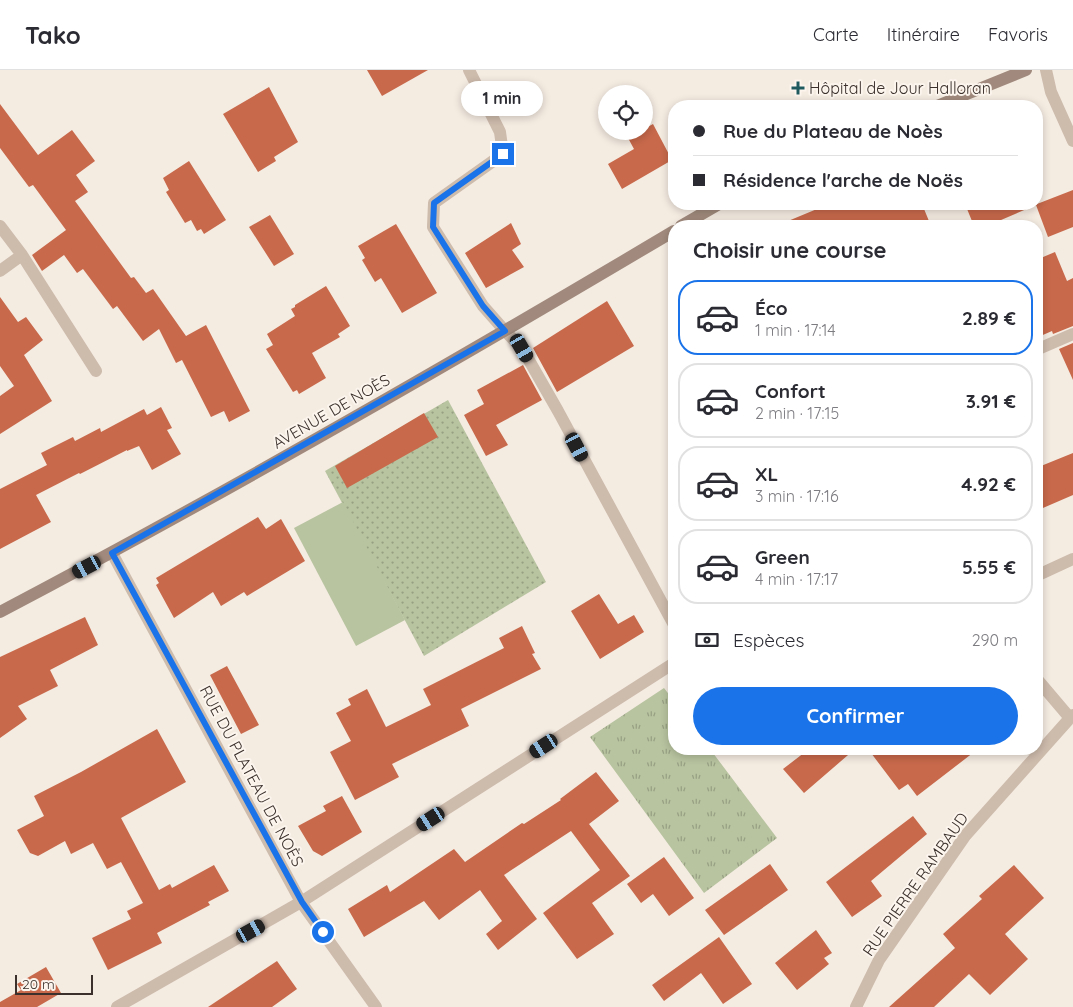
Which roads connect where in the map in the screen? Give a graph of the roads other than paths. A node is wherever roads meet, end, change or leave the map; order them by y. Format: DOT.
graph roads {
  1 [pos="469,70"];
  2 [pos="1026,70"];
  3 [pos="1046,70"];
  4 [pos="951,100"];
  5 [pos="1073,141"];
  6 [pos="709,210"];
  7 [pos="691,220"];
  8 [pos="0,226"];
  9 [pos="668,235"];
  10 [pos="22,254"];
  11 [pos="0,270"];
  12 [pos="505,331"];
  13 [pos="1073,334"];
  14 [pos="1043,347"];
  15 [pos="96,371"];
  16 [pos="112,553"];
  17 [pos="1073,559"];
  18 [pos="1043,573"];
  19 [pos="0,612"];
  20 [pos="668,614"];
  21 [pos="668,667"];
  22 [pos="1043,685"];
  23 [pos="1072,716"];
  24 [pos="1043,749"];
  25 [pos="1037,755"];
  26 [pos="302,902"];
  27 [pos="117,1007"];
  28 [pos="376,1007"];
  29 [pos="856,1007"];
  1 -- 12 [label="street"];
  2 -- 4 [label="street"];
  3 -- 5 [label="street"];
  6 -- 7 [label="street"];
  8 -- 10 [label="street"];
  9 -- 12 [label="street, AVENUE DE NOÈS"];
  10 -- 11 [label="street"];
  10 -- 15 [label="street"];
  12 -- 16 [label="street, AVENUE DE NOÈS"];
  12 -- 20 [label="street"];
  13 -- 14 [label="street"];
  16 -- 19 [label="street, AVENUE DE NOÈS"];
  16 -- 26 [label="street, RUE DU PLATEAU DE NOÈS"];
  17 -- 18 [label="street"];
  21 -- 26 [label="street"];
  22 -- 23 [label="street"];
  23 -- 24 [label="street, RUE PIERRE RAMBAUD"];
  25 -- 29 [label="street, RUE PIERRE RAMBAUD"];
  26 -- 27 [label="street"];
  26 -- 28 [label="street, RUE DU PLATEAU DE NOÈS"];
}
